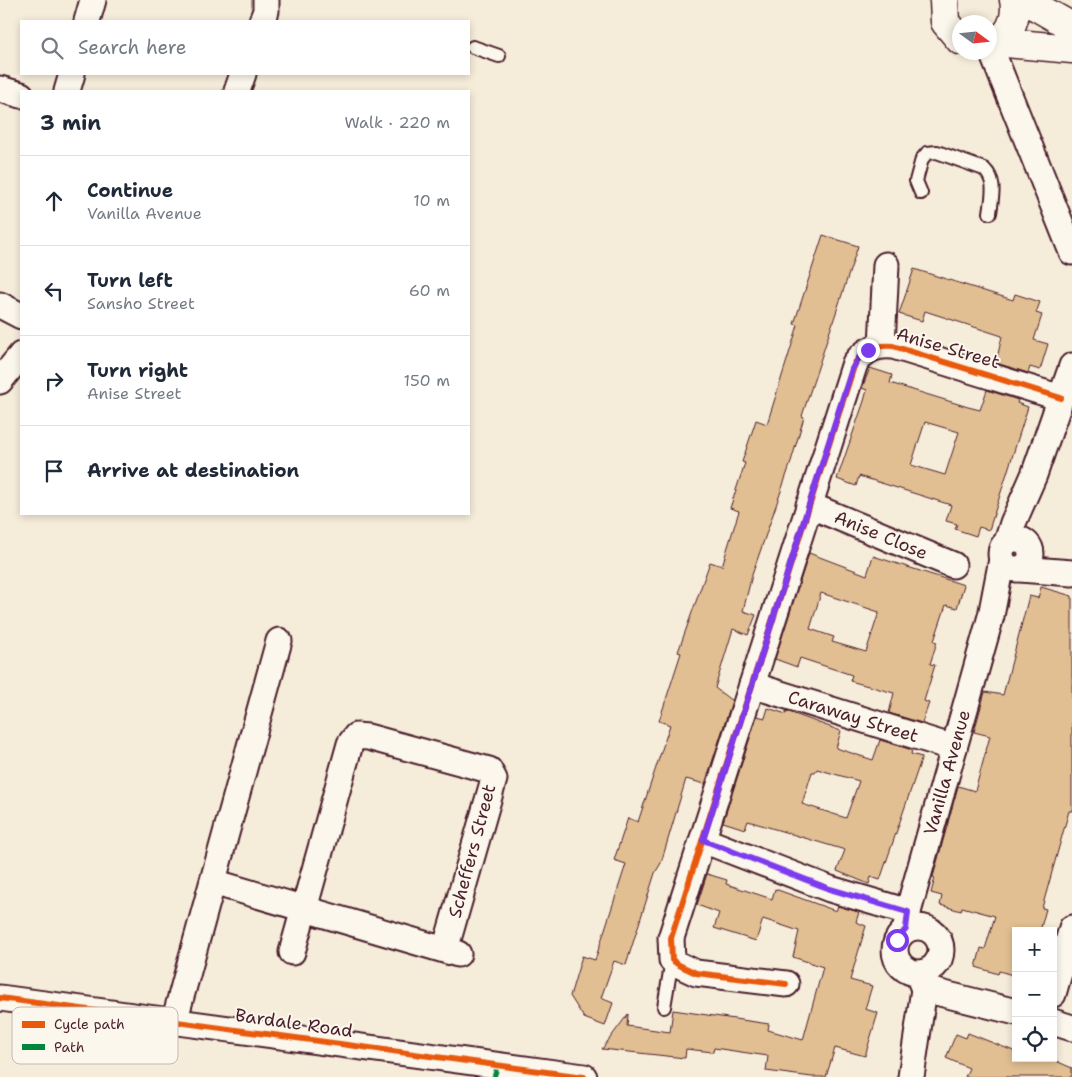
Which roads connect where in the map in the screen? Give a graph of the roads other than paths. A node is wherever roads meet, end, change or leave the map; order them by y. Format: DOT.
graph roads {
  1 [pos="93,0"];
  2 [pos="266,0"];
  3 [pos="944,0"];
  4 [pos="1014,0"];
  5 [pos="1025,0"];
  6 [pos="87,20"];
  7 [pos="262,20"];
  8 [pos="1072,27"];
  9 [pos="952,30"];
  10 [pos="997,39"];
  11 [pos="997,44"];
  12 [pos="473,47"];
  13 [pos="1072,49"];
  14 [pos="499,56"];
  15 [pos="997,59"];
  16 [pos="72,75"];
  17 [pos="243,75"];
  18 [pos="0,89"];
  19 [pos="67,90"];
  20 [pos="237,90"];
  21 [pos="20,96"];
  22 [pos="921,193"];
  23 [pos="990,213"];
  24 [pos="1072,252"];
  25 [pos="886,265"];
  26 [pos="0,305"];
  27 [pos="20,315"];
  28 [pos="882,344"];
  29 [pos="20,356"];
  30 [pos="1072,366"];
  31 [pos="0,381"];
  32 [pos="1061,398"];
  33 [pos="809,504"];
  34 [pos="1017,555"];
  35 [pos="953,565"];
  36 [pos="1072,567"];
  37 [pos="1072,573"];
  38 [pos="279,641"];
  39 [pos="752,686"];
  40 [pos="954,748"];
  41 [pos="703,840"];
  42 [pos="213,882"];
  43 [pos="304,908"];
  44 [pos="907,920"];
  45 [pos="1072,928"];
  46 [pos="292,952"];
  47 [pos="672,960"];
  48 [pos="1057,980"];
  49 [pos="921,981"];
  50 [pos="786,984"];
  51 [pos="0,998"];
  52 [pos="65,1007"];
  53 [pos="664,1007"];
  54 [pos="178,1008"];
  55 [pos="1012,1011"];
  56 [pos="178,1023"];
  57 [pos="1057,1023"];
  58 [pos="1072,1028"];
  59 [pos="584,1077"];
  60 [pos="911,1077"];
  1 -- 6 [label="street"];
  2 -- 7 [label="street"];
  3 -- 9 [label="street"];
  4 -- 10 [label="street"];
  5 -- 8 [label="street"];
  11 -- 13 [label="street"];
  12 -- 14 [label="lane"];
  15 -- 24 [label="street"];
  16 -- 19 [label="street"];
  17 -- 20 [label="street"];
  18 -- 21 [label="street"];
  22 -- 23 [label="lane"];
  25 -- 28 [label="street, Anise Street"];
  26 -- 27 [label="street"];
  28 -- 32 [label="street, Anise Street"];
  28 -- 33 [label="street, Anise Street"];
  29 -- 31 [label="street"];
  30 -- 32 [label="street, Vanilla Avenue"];
  32 -- 34 [label="street, Vanilla Avenue"];
  33 -- 35 [label="street, Anise Close"];
  33 -- 39 [label="street, Anise Street"];
  34 -- 36 [label="street"];
  34 -- 37 [label="street"];
  34 -- 40 [label="street, Vanilla Avenue"];
  38 -- 42 [label="street"];
  39 -- 40 [label="street, Caraway Street"];
  39 -- 41 [label="street, Anise Street"];
  40 -- 44 [label="street, Vanilla Avenue"];
  41 -- 44 [label="street"];
  41 -- 47 [label="street, Anise Street"];
  42 -- 43 [label="street, Scheffers Street"];
  42 -- 54 [label="street"];
  43 -- 43 [label="street, Scheffers Street"];
  43 -- 46 [label="street, Scheffers Street"];
  44 -- 49 [label="street"];
  44 -- 49 [label="street"];
  45 -- 48 [label="street"];
  47 -- 50 [label="street"];
  47 -- 53 [label="lane, Anise Street"];
  49 -- 55 [label="street"];
  49 -- 60 [label="street"];
  51 -- 52 [label="street, Bardale Road"];
  56 -- 59 [label="street, Bardale Road"];
  57 -- 58 [label="street"];
}
